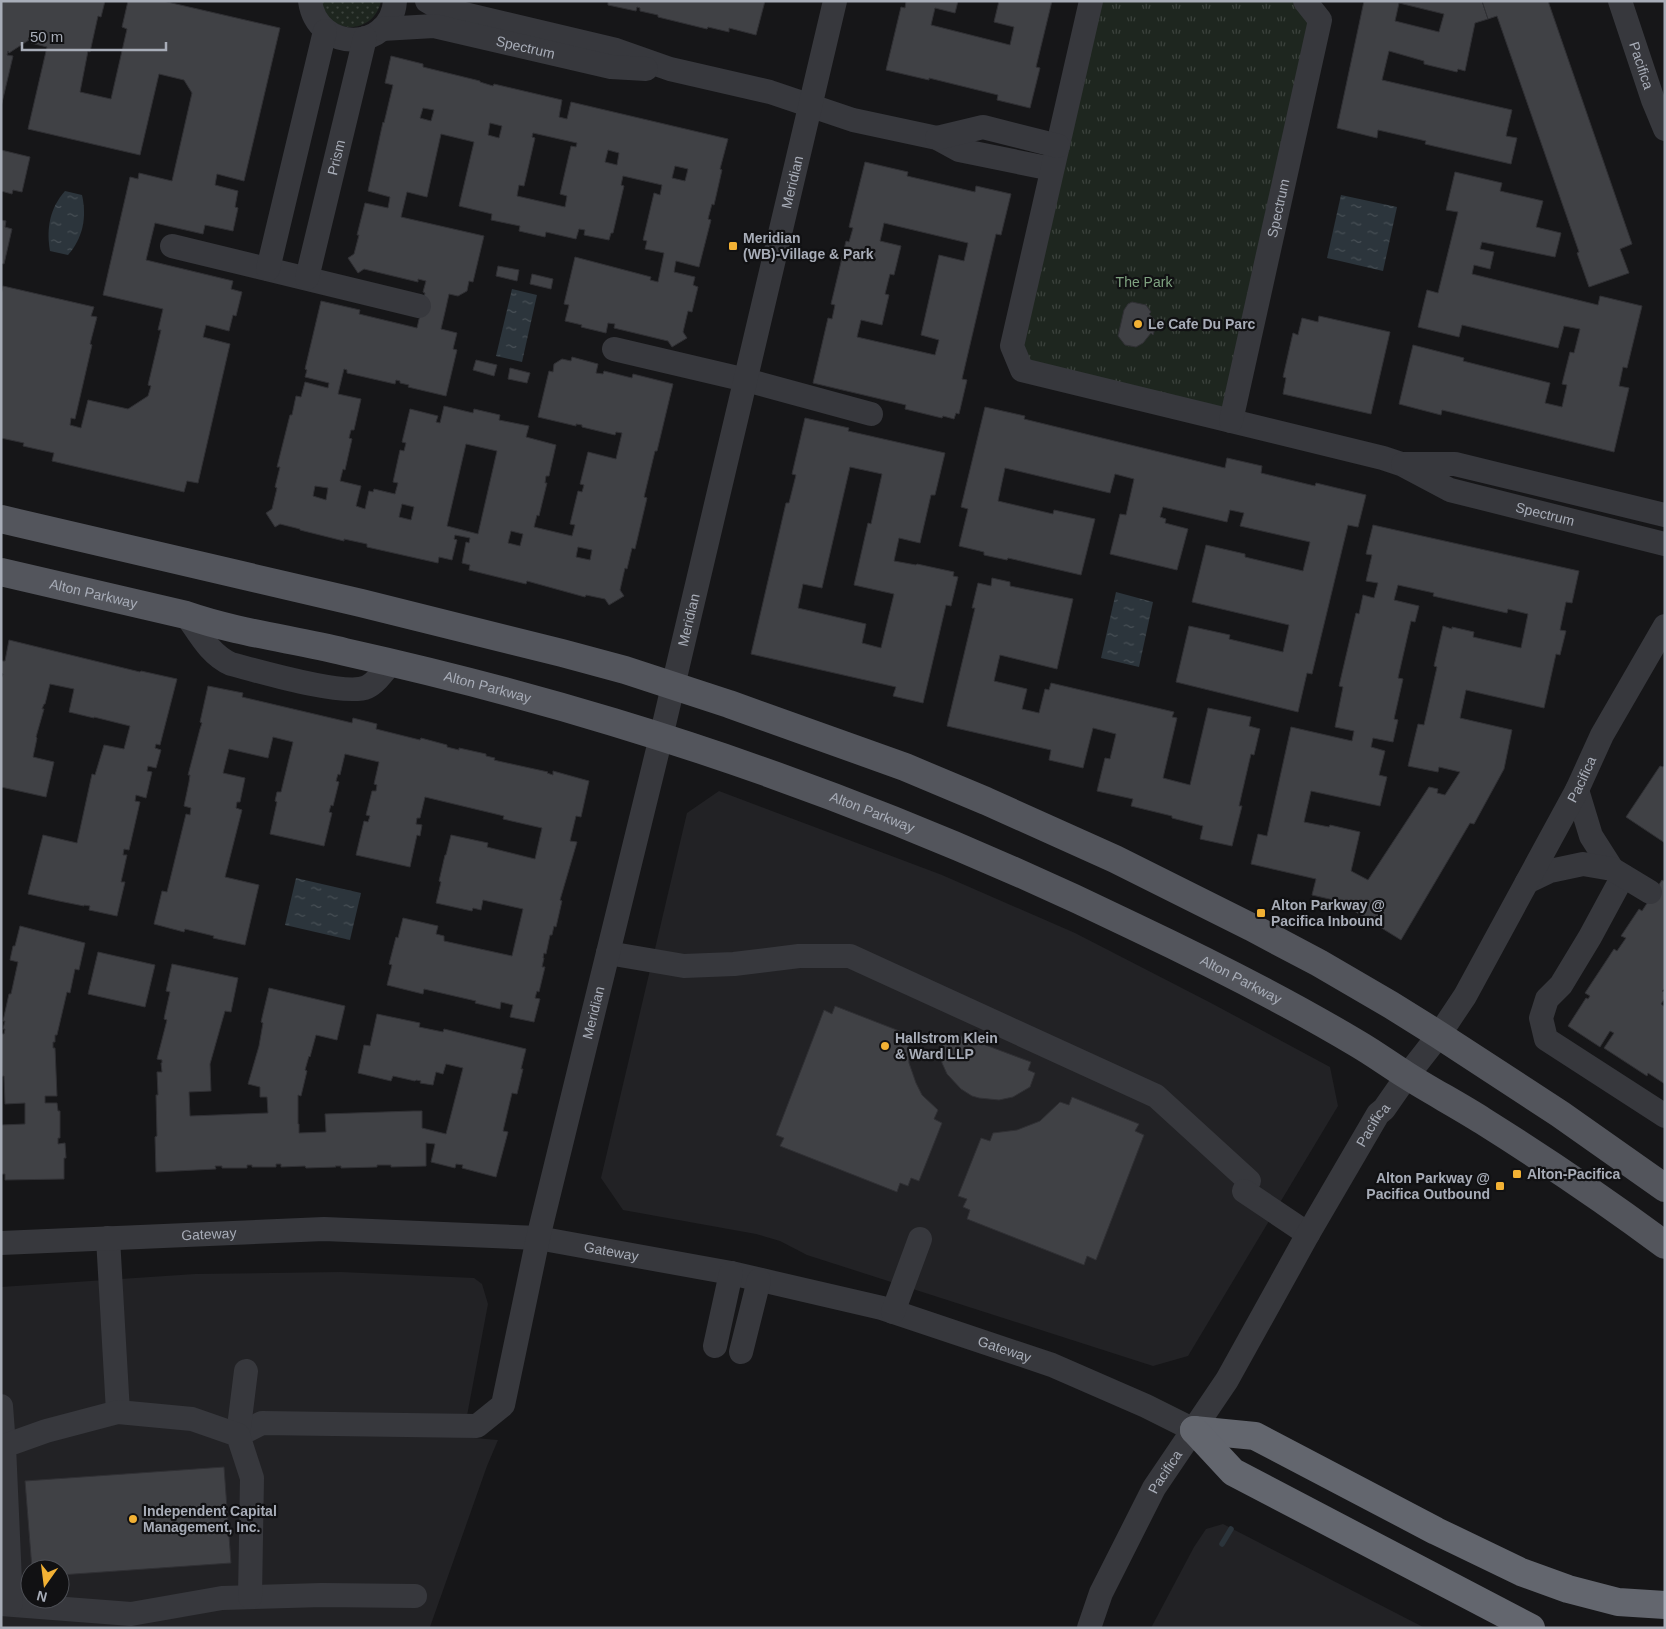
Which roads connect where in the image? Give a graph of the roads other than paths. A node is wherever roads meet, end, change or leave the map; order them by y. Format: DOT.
graph roads {
  1 [pos="310,1"];
  2 [pos="395,1"];
  3 [pos="427,1"];
  4 [pos="835,1"];
  5 [pos="1091,1"];
  6 [pos="1306,1"];
  7 [pos="1620,1"];
  8 [pos="325,31"];
  9 [pos="374,33"];
  10 [pos="670,69"];
  11 [pos="810,105"];
  12 [pos="1665,129"];
  13 [pos="938,138"];
  14 [pos="1058,146"];
  15 [pos="1052,170"];
  16 [pos="172,246"];
  17 [pos="268,269"];
  18 [pos="306,278"];
  19 [pos="419,306"];
  20 [pos="614,349"];
  21 [pos="746,380"];
  22 [pos="871,414"];
  23 [pos="1231,421"];
  24 [pos="1401,464"];
  25 [pos="1665,515"];
  26 [pos="1,519"];
  27 [pos="1665,544"];
  28 [pos="1,572"];
  29 [pos="186,615"];
  30 [pos="1665,626"];
  31 [pos="391,662"];
  32 [pos="673,686"];
  33 [pos="661,737"];
  34 [pos="1577,790"];
  35 [pos="1618,873"];
  36 [pos="1527,882"];
  37 [pos="1650,892"];
  38 [pos="608,953"];
  39 [pos="1439,1035"];
  40 [pos="1407,1076"];
  41 [pos="1665,1116"];
  42 [pos="1665,1188"];
  43 [pos="1308,1234"];
  44 [pos="108,1238"];
  45 [pos="538,1238"];
  46 [pos="920,1239"];
  47 [pos="1,1243"];
  48 [pos="1665,1244"];
  49 [pos="732,1273"];
  50 [pos="759,1280"];
  51 [pos="894,1312"];
  52 [pos="715,1346"];
  53 [pos="741,1352"];
  54 [pos="246,1371"];
  55 [pos="1,1406"];
  56 [pos="118,1412"];
  57 [pos="1194,1430"];
  58 [pos="238,1435"];
  59 [pos="3,1447"];
  60 [pos="415,1596"];
  61 [pos="250,1597"];
  62 [pos="6,1604"];
  63 [pos="1665,1605"];
  64 [pos="1089,1628"];
  65 [pos="1531,1628"];
  1 -- 8 [label="street"];
  2 -- 9 [label="street, Prism"];
  3 -- 10 [label="street, Spectrum"];
  4 -- 11 [label="street, Meridian"];
  5 -- 14 [label="street, Spectrum"];
  6 -- 23 [label="street, Spectrum"];
  7 -- 12 [label="street, Pacifica"];
  8 -- 9 [label="street, Spectrum"];
  8 -- 17 [label="street"];
  9 -- 10 [label="street, Spectrum"];
  9 -- 18 [label="street, Prism"];
  10 -- 11 [label="street, Spectrum"];
  11 -- 13 [label="street, Spectrum"];
  11 -- 21 [label="street, Meridian"];
  13 -- 14 [label="street, Spectrum"];
  13 -- 15 [label="street, Spectrum"];
  14 -- 15 [label="street, Spectrum"];
  15 -- 23 [label="street, Spectrum"];
  16 -- 17 [label="street"];
  17 -- 18 [label="street"];
  18 -- 19 [label="street"];
  20 -- 21 [label="street"];
  21 -- 22 [label="street"];
  21 -- 32 [label="street, Meridian"];
  23 -- 24 [label="street, Spectrum"];
  24 -- 25 [label="street, Spectrum"];
  24 -- 27 [label="street, Spectrum"];
  26 -- 32 [label="main road"];
  28 -- 29 [label="main road, Alton Parkway"];
  29 -- 31 [label="main road, Alton Parkway"];
  29 -- 31 [label="street"];
  30 -- 34 [label="street, Pacifica"];
  31 -- 33 [label="main road, Alton Parkway"];
  32 -- 33 [label="street, Meridian"];
  32 -- 39 [label="main road"];
  33 -- 38 [label="street, Meridian"];
  33 -- 40 [label="main road, Alton Parkway"];
  34 -- 35 [label="street"];
  34 -- 36 [label="street, Pacifica"];
  35 -- 36 [label="street"];
  35 -- 37 [label="street"];
  35 -- 41 [label="street"];
  36 -- 39 [label="street, Pacifica"];
  38 -- 43 [label="street"];
  38 -- 45 [label="street, Meridian"];
  39 -- 40 [label="street, Pacifica"];
  39 -- 42 [label="main road"];
  40 -- 43 [label="street, Pacifica"];
  40 -- 48 [label="main road, Alton Parkway"];
  43 -- 57 [label="street, Pacifica"];
  44 -- 45 [label="street, Gateway"];
  44 -- 47 [label="street, Gateway"];
  44 -- 56 [label="street"];
  45 -- 49 [label="street, Gateway"];
  45 -- 58 [label="street, Meridian"];
  46 -- 51 [label="street"];
  49 -- 50 [label="street, Gateway"];
  49 -- 52 [label="street"];
  50 -- 51 [label="street, Gateway"];
  50 -- 53 [label="street"];
  51 -- 57 [label="street, Gateway"];
  54 -- 58 [label="street"];
  55 -- 59 [label="street"];
  56 -- 58 [label="street"];
  56 -- 59 [label="street"];
  57 -- 63 [label="highway"];
  57 -- 64 [label="street, Pacifica"];
  57 -- 65 [label="highway"];
  58 -- 61 [label="street"];
  59 -- 62 [label="street"];
  60 -- 61 [label="street"];
  61 -- 62 [label="street"];
}
